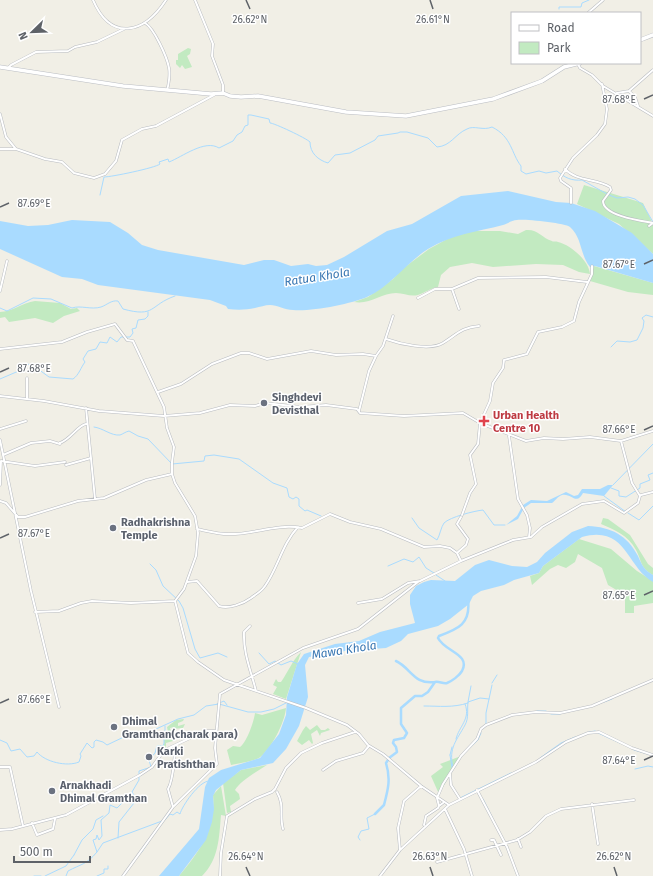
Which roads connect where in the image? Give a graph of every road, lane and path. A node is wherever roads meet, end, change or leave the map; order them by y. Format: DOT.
graph roads {
  1 [pos="93,0"];
  2 [pos="166,0"];
  3 [pos="195,0"];
  4 [pos="603,0"];
  5 [pos="589,12"];
  6 [pos="145,23"];
  7 [pos="124,29"];
  8 [pos="653,35"];
  9 [pos="641,40"];
  10 [pos="578,64"];
  11 [pos="565,65"];
  12 [pos="0,67"];
  13 [pos="8,68"];
  14 [pos="653,70"];
  15 [pos="602,84"];
  16 [pos="167,90"];
  17 [pos="629,90"];
  18 [pos="223,93"];
  19 [pos="617,93"];
  20 [pos="215,94"];
  21 [pos="638,106"];
  22 [pos="0,114"];
  23 [pos="653,116"];
  24 [pos="0,149"];
  25 [pos="16,149"];
  26 [pos="565,169"];
  27 [pos="571,203"];
  28 [pos="653,223"];
  29 [pos="649,226"];
  30 [pos="7,261"];
  31 [pos="592,266"];
  32 [pos="588,282"];
  33 [pos="452,289"];
  34 [pos="0,291"];
  35 [pos="418,298"];
  36 [pos="459,309"];
  37 [pos="394,316"];
  38 [pos="478,326"];
  39 [pos="386,339"];
  40 [pos="0,349"];
  41 [pos="376,356"];
  42 [pos="27,378"];
  43 [pos="158,392"];
  44 [pos="0,396"];
  45 [pos="27,398"];
  46 [pos="86,408"];
  47 [pos="359,411"];
  48 [pos="165,416"];
  49 [pos="26,421"];
  50 [pos="480,423"];
  51 [pos="86,424"];
  52 [pos="0,429"];
  53 [pos="653,432"];
  54 [pos="509,436"];
  55 [pos="0,440"];
  56 [pos="621,442"];
  57 [pos="2,454"];
  58 [pos="91,458"];
  59 [pos="4,460"];
  60 [pos="172,474"];
  61 [pos="0,485"];
  62 [pos="653,492"];
  63 [pos="640,496"];
  64 [pos="95,499"];
  65 [pos="0,501"];
  66 [pos="15,515"];
  67 [pos="298,527"];
  68 [pos="197,529"];
  69 [pos="529,537"];
  70 [pos="457,553"];
  71 [pos="461,561"];
  72 [pos="187,582"];
  73 [pos="418,582"];
  74 [pos="176,600"];
  75 [pos="358,603"];
  76 [pos="35,612"];
  77 [pos="250,626"];
  78 [pos="252,676"];
  79 [pos="653,680"];
  80 [pos="235,684"];
  81 [pos="256,691"];
  82 [pos="59,707"];
  83 [pos="216,731"];
  84 [pos="355,732"];
  85 [pos="176,744"];
  86 [pos="369,746"];
  87 [pos="653,755"];
  88 [pos="0,767"];
  89 [pos="323,770"];
  90 [pos="450,774"];
  91 [pos="421,786"];
  92 [pos="477,790"];
  93 [pos="277,792"];
  94 [pos="437,798"];
  95 [pos="460,799"];
  96 [pos="634,800"];
  97 [pos="444,803"];
  98 [pos="592,804"];
  99 [pos="449,805"];
  100 [pos="439,806"];
  101 [pos="173,807"];
  102 [pos="445,809"];
  103 [pos="55,819"];
  104 [pos="32,823"];
  105 [pos="23,826"];
  106 [pos="423,828"];
  107 [pos="283,829"];
  108 [pos="0,830"];
  109 [pos="518,839"];
  110 [pos="491,840"];
  111 [pos="505,843"];
  112 [pos="598,844"];
  113 [pos="496,845"];
  114 [pos="521,847"];
  115 [pos="400,850"];
  116 [pos="465,853"];
  117 [pos="501,855"];
  118 [pos="437,862"];
  119 [pos="123,876"];
  120 [pos="220,876"];
  121 [pos="380,876"];
  122 [pos="472,876"];
  123 [pos="518,876"];
  1 -- 7 [label="street"];
  2 -- 6 [label="street"];
  3 -- 18 [label="street"];
  4 -- 5 [label="street"];
  6 -- 7 [label="street"];
  6 -- 16 [label="street"];
  7 -- 13 [label="street"];
  8 -- 9 [label="street"];
  10 -- 15 [label="street"];
  11 -- 18 [label="street"];
  12 -- 13 [label="street"];
  13 -- 16 [label="street"];
  14 -- 17 [label="street"];
  15 -- 19 [label="street"];
  15 -- 26 [label="street"];
  16 -- 20 [label="street"];
  17 -- 19 [label="street"];
  17 -- 21 [label="street"];
  18 -- 20 [label="street"];
  19 -- 21 [label="street"];
  20 -- 25 [label="street"];
  21 -- 23 [label="street"];
  22 -- 25 [label="street"];
  24 -- 25 [label="street"];
  26 -- 27 [label="street"];
  26 -- 28 [label="street"];
  28 -- 29 [label="street"];
  30 -- 34 [label="street"];
  31 -- 32 [label="street"];
  32 -- 33 [label="street"];
  32 -- 50 [label="street"];
  33 -- 35 [label="street"];
  33 -- 36 [label="street"];
  37 -- 39 [label="street"];
  38 -- 39 [label="street"];
  39 -- 41 [label="street"];
  40 -- 43 [label="street"];
  41 -- 43 [label="street"];
  41 -- 47 [label="street"];
  42 -- 45 [label="street"];
  43 -- 48 [label="street"];
  44 -- 45 [label="street"];
  45 -- 46 [label="street"];
  46 -- 48 [label="street"];
  46 -- 51 [label="street"];
  47 -- 48 [label="street"];
  47 -- 50 [label="street"];
  48 -- 60 [label="street"];
  49 -- 52 [label="street"];
  50 -- 54 [label="street"];
  50 -- 70 [label="street"];
  51 -- 57 [label="street"];
  51 -- 58 [label="street"];
  53 -- 56 [label="street"];
  54 -- 56 [label="street"];
  54 -- 69 [label="street"];
  55 -- 57 [label="street"];
  56 -- 63 [label="street"];
  57 -- 59 [label="street"];
  58 -- 59 [label="street"];
  58 -- 64 [label="street"];
  59 -- 61 [label="street"];
  59 -- 66 [label="street"];
  60 -- 64 [label="street"];
  60 -- 68 [label="street"];
  62 -- 63 [label="street"];
  63 -- 69 [label="street"];
  64 -- 66 [label="street"];
  65 -- 66 [label="street"];
  66 -- 76 [label="street"];
  67 -- 68 [label="street"];
  67 -- 70 [label="street"];
  67 -- 72 [label="street"];
  68 -- 72 [label="street"];
  69 -- 71 [label="street"];
  70 -- 71 [label="street"];
  71 -- 73 [label="street"];
  72 -- 74 [label="street"];
  73 -- 75 [label="street"];
  73 -- 78 [label="street"];
  74 -- 76 [label="street"];
  74 -- 80 [label="street"];
  76 -- 82 [label="street"];
  77 -- 78 [label="street"];
  78 -- 80 [label="street"];
  78 -- 81 [label="street"];
  79 -- 90 [label="street"];
  80 -- 81 [label="street"];
  80 -- 83 [label="street"];
  81 -- 84 [label="street"];
  83 -- 85 [label="street"];
  83 -- 101 [label="street"];
  84 -- 86 [label="street"];
  84 -- 120 [label="street"];
  85 -- 101 [label="street"];
  85 -- 103 [label="street"];
  86 -- 89 [label="street"];
  86 -- 91 [label="street"];
  87 -- 92 [label="street"];
  88 -- 105 [label="street"];
  90 -- 94 [label="street"];
  90 -- 95 [label="street"];
  91 -- 94 [label="street"];
  91 -- 115 [label="street"];
  92 -- 95 [label="street"];
  92 -- 111 [label="street"];
  93 -- 107 [label="street"];
  94 -- 97 [label="street"];
  94 -- 100 [label="street"];
  95 -- 99 [label="street"];
  96 -- 98 [label="street"];
  97 -- 99 [label="street"];
  97 -- 100 [label="street"];
  98 -- 109 [label="street"];
  98 -- 112 [label="street"];
  99 -- 102 [label="street"];
  100 -- 106 [label="street"];
  101 -- 119 [label="street"];
  102 -- 106 [label="street"];
  102 -- 116 [label="street"];
  103 -- 104 [label="street"];
  103 -- 104 [label="street"];
  104 -- 105 [label="street"];
  105 -- 108 [label="street"];
  106 -- 115 [label="street"];
  109 -- 111 [label="street"];
  109 -- 114 [label="street"];
  110 -- 113 [label="street"];
  111 -- 113 [label="street"];
  111 -- 123 [label="street"];
  113 -- 116 [label="street"];
  113 -- 117 [label="street"];
  115 -- 121 [label="street"];
  116 -- 118 [label="street"];
  116 -- 122 [label="street"];
}
